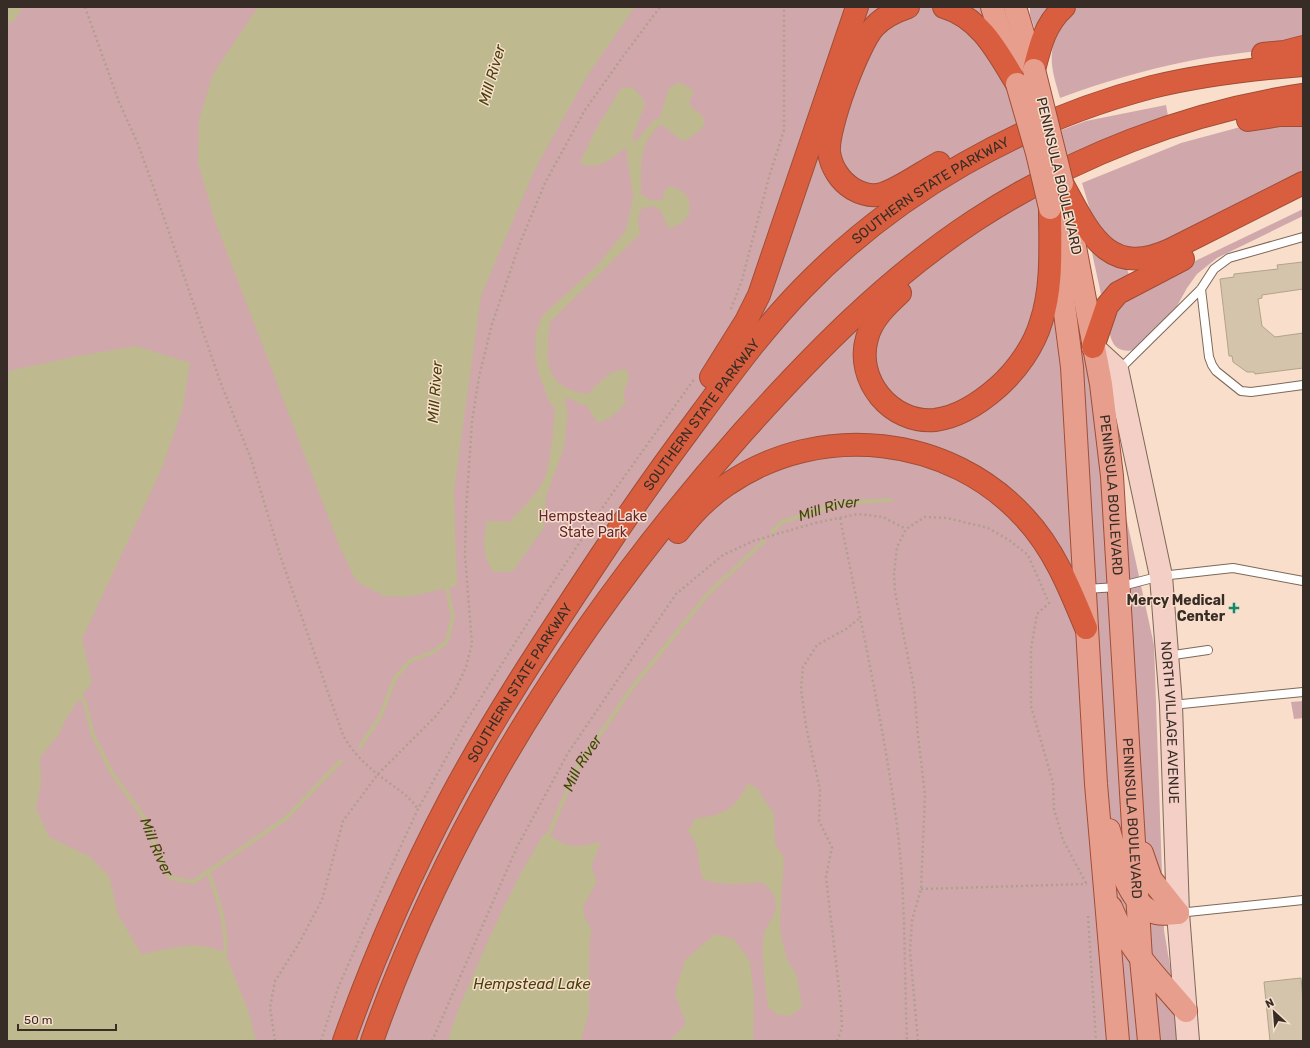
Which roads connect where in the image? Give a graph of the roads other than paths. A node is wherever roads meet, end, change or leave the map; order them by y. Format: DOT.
graph roads {
  1 [pos="857,7"];
  2 [pos="908,7"];
  3 [pos="944,7"];
  4 [pos="992,7"];
  5 [pos="1015,7"];
  6 [pos="1064,7"];
  7 [pos="1303,47"];
  8 [pos="1303,65"];
  9 [pos="1034,70"];
  10 [pos="1017,84"];
  11 [pos="1303,95"];
  12 [pos="1107,101"];
  13 [pos="1068,115"];
  14 [pos="1303,115"];
  15 [pos="1099,154"];
  16 [pos="1062,183"];
  17 [pos="1303,184"];
  18 [pos="1303,200"];
  19 [pos="1050,208"];
  20 [pos="995,209"];
  21 [pos="1303,237"];
  22 [pos="1201,288"];
  23 [pos="1094,347"];
  24 [pos="1107,369"];
  25 [pos="1303,385"];
  26 [pos="1073,393"];
  27 [pos="600,557"];
  28 [pos="1161,576"];
  29 [pos="1303,581"];
  30 [pos="1118,587"];
  31 [pos="1078,591"];
  32 [pos="1086,628"];
  33 [pos="582,635"];
  34 [pos="1208,650"];
  35 [pos="1167,656"];
  36 [pos="1303,692"];
  37 [pos="1171,705"];
  38 [pos="1096,784"];
  39 [pos="1131,787"];
  40 [pos="1093,888"];
  41 [pos="1138,900"];
  42 [pos="1303,900"];
  43 [pos="1178,913"];
  44 [pos="1142,960"];
  45 [pos="1186,1011"];
  46 [pos="344,1041"];
  47 [pos="372,1041"];
  48 [pos="1118,1041"];
  49 [pos="1148,1041"];
  50 [pos="1188,1041"];
  1 -- 27 [label="highway"];
  2 -- 13 [label="highway"];
  3 -- 10 [label="highway"];
  4 -- 10 [label="main road, PENINSULA BOULEVARD"];
  5 -- 9 [label="main road, PENINSULA BOULEVARD"];
  6 -- 9 [label="highway"];
  7 -- 12 [label="highway"];
  8 -- 12 [label="highway, SOUTHERN STATE PARKWAY"];
  9 -- 16 [label="main road, PENINSULA BOULEVARD, bridge"];
  10 -- 19 [label="main road, PENINSULA BOULEVARD, bridge"];
  11 -- 15 [label="highway, SOUTHERN STATE PARKWAY"];
  12 -- 13 [label="highway, SOUTHERN STATE PARKWAY"];
  13 -- 27 [label="highway, SOUTHERN STATE PARKWAY"];
  14 -- 15 [label="highway"];
  15 -- 20 [label="highway, SOUTHERN STATE PARKWAY"];
  16 -- 17 [label="highway"];
  16 -- 23 [label="main road, PENINSULA BOULEVARD"];
  18 -- 23 [label="highway"];
  19 -- 20 [label="highway"];
  19 -- 26 [label="main road, PENINSULA BOULEVARD"];
  20 -- 33 [label="highway, SOUTHERN STATE PARKWAY"];
  21 -- 22 [label="lane"];
  22 -- 24 [label="lane"];
  22 -- 25 [label="lane"];
  23 -- 24 [label="main road, PENINSULA BOULEVARD"];
  24 -- 26 [label="main road"];
  24 -- 28 [label="street, NORTH VILLAGE AVENUE"];
  24 -- 30 [label="main road, PENINSULA BOULEVARD"];
  26 -- 31 [label="main road, PENINSULA BOULEVARD"];
  27 -- 46 [label="highway, SOUTHERN STATE PARKWAY"];
  28 -- 29 [label="lane"];
  28 -- 30 [label="lane"];
  28 -- 35 [label="street, NORTH VILLAGE AVENUE"];
  30 -- 31 [label="lane"];
  30 -- 39 [label="main road, PENINSULA BOULEVARD"];
  31 -- 32 [label="highway"];
  31 -- 33 [label="highway"];
  32 -- 38 [label="main road"];
  33 -- 47 [label="highway, SOUTHERN STATE PARKWAY"];
  34 -- 35 [label="lane"];
  35 -- 37 [label="street, NORTH VILLAGE AVENUE"];
  36 -- 37 [label="lane"];
  37 -- 43 [label="street, NORTH VILLAGE AVENUE"];
  38 -- 40 [label="main road"];
  38 -- 41 [label="main road"];
  39 -- 41 [label="main road, PENINSULA BOULEVARD"];
  39 -- 43 [label="main road"];
  40 -- 44 [label="main road"];
  40 -- 48 [label="main road"];
  41 -- 43 [label="main road"];
  41 -- 44 [label="main road, PENINSULA BOULEVARD"];
  42 -- 43 [label="lane"];
  43 -- 45 [label="street, NORTH VILLAGE AVENUE"];
  44 -- 45 [label="main road"];
  44 -- 49 [label="main road, PENINSULA BOULEVARD"];
  45 -- 50 [label="street, NORTH VILLAGE AVENUE"];
}
